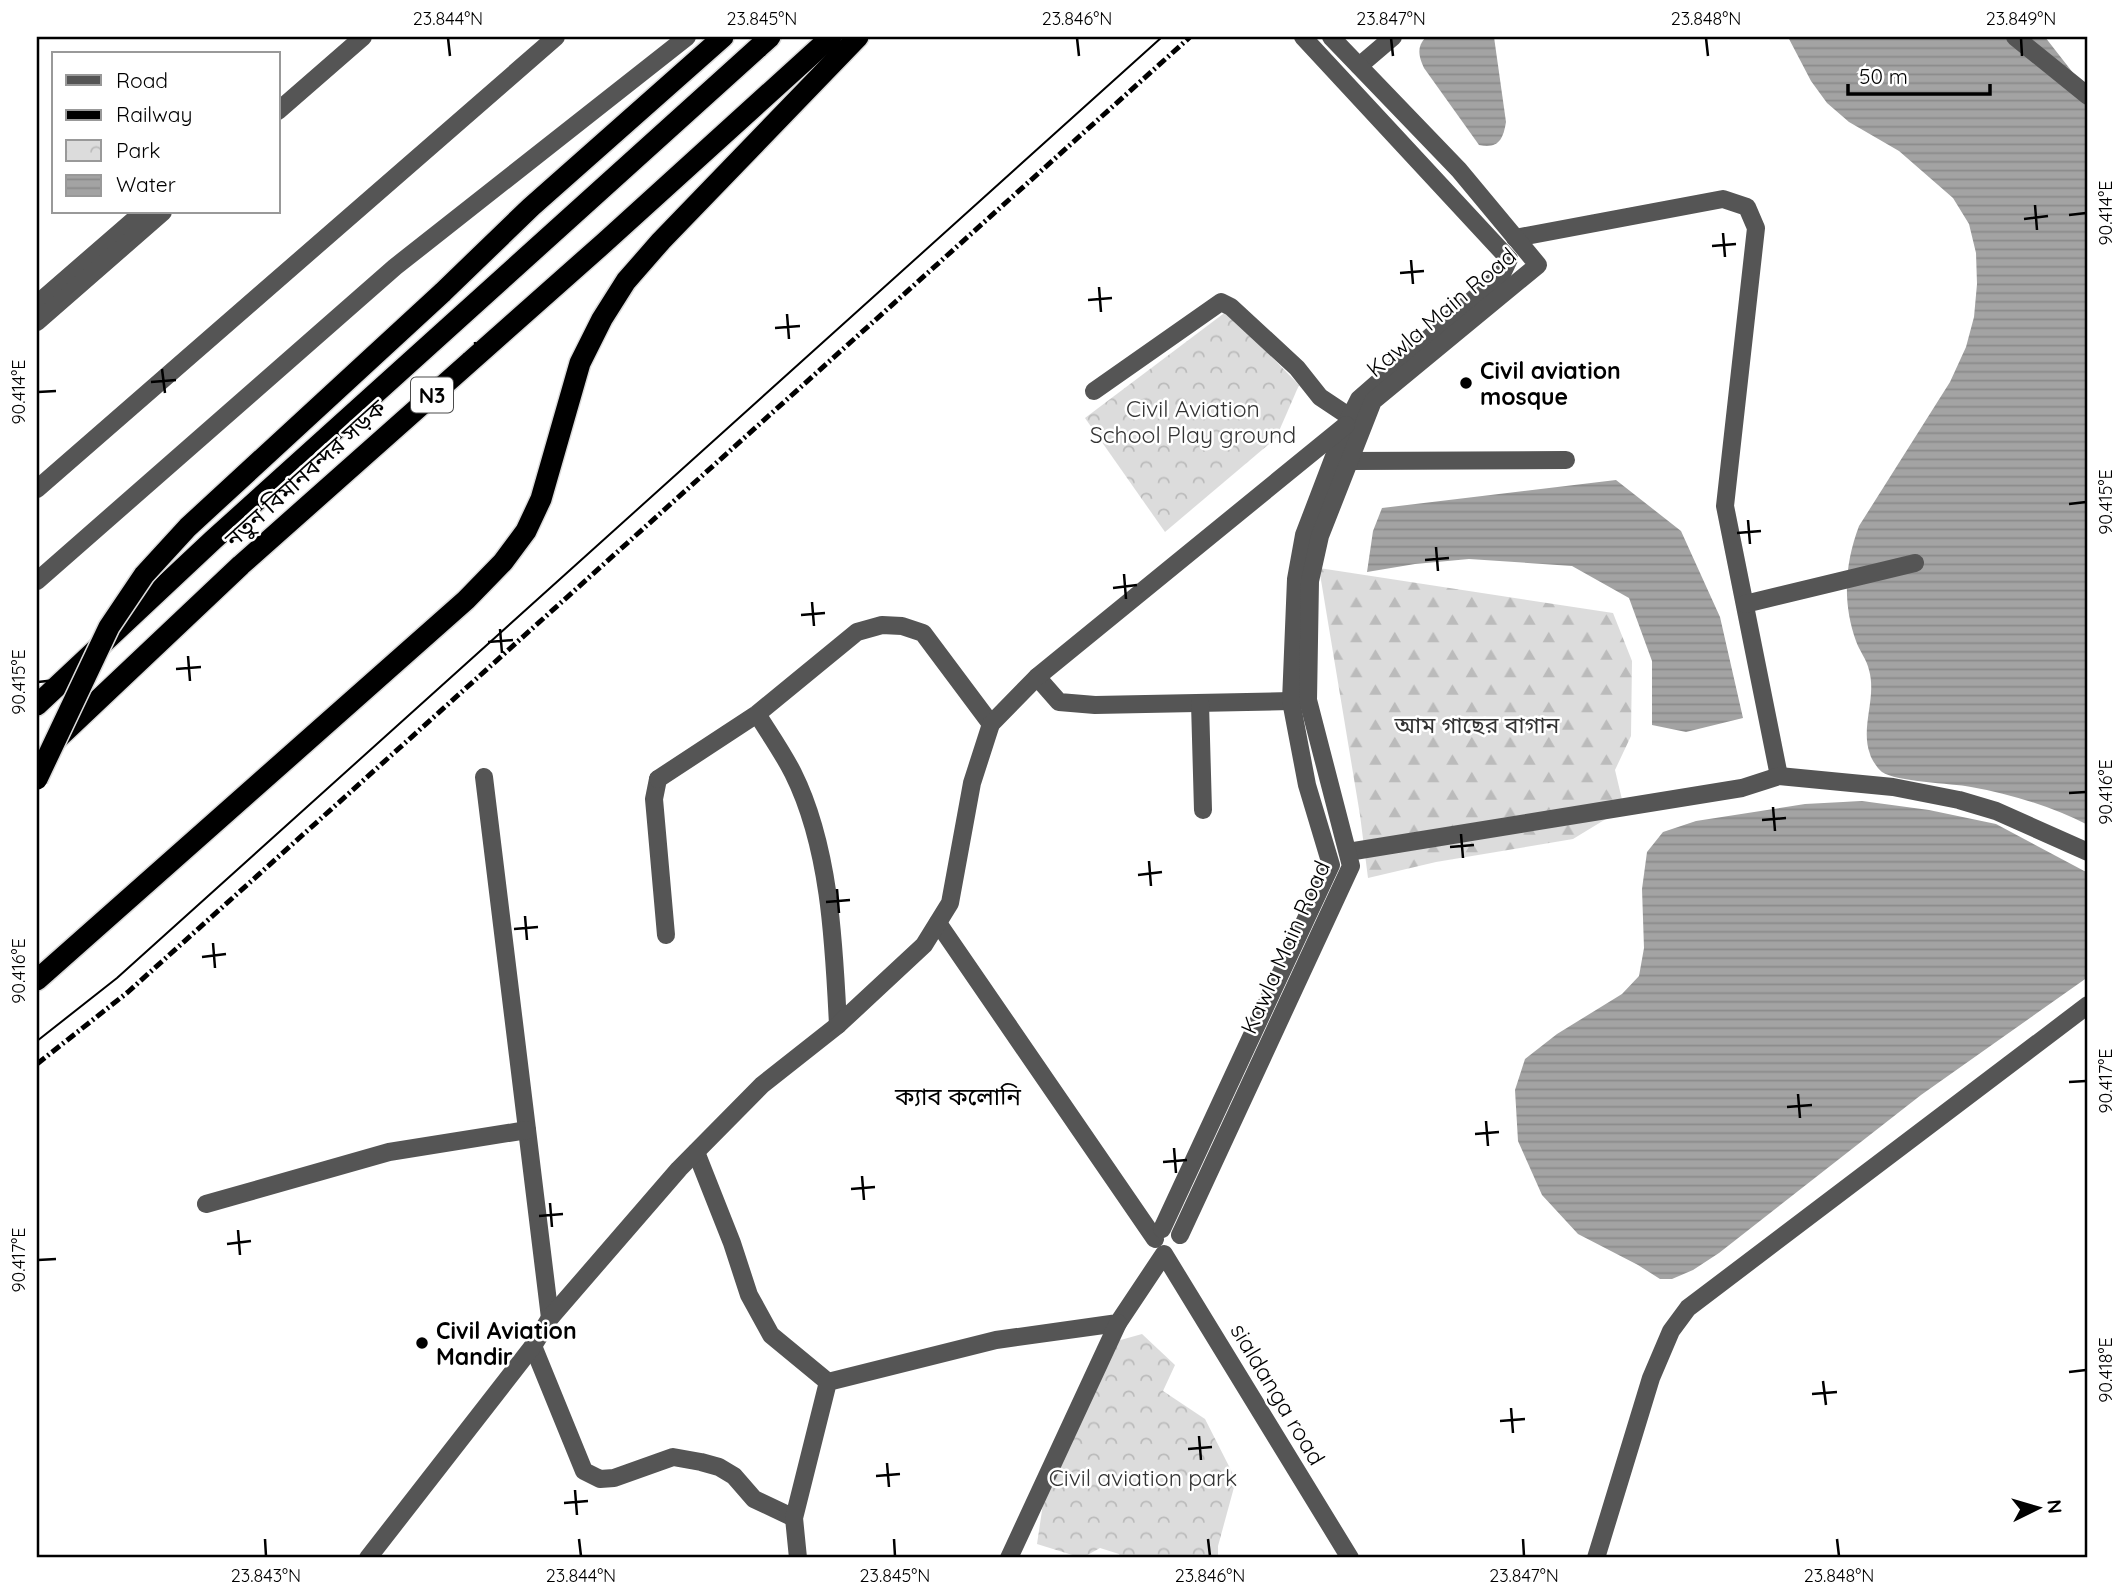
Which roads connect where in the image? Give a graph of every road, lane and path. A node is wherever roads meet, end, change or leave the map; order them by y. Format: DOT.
graph roads {
  1 [pos="346,37"];
  2 [pos="363,37"];
  3 [pos="556,37"];
  4 [pos="687,37"];
  5 [pos="723,37"];
  6 [pos="769,37"];
  7 [pos="831,37"];
  8 [pos="858,37"];
  9 [pos="874,37"];
  10 [pos="1303,37"];
  11 [pos="1331,37"];
  12 [pos="1393,37"];
  13 [pos="2014,37"];
  14 [pos="1359,66"];
  15 [pos="280,93"];
  16 [pos="2088,96"];
  17 [pos="280,109"];
  18 [pos="141,214"];
  19 [pos="161,214"];
  20 [pos="1515,238"];
  21 [pos="661,241"];
  22 [pos="37,303"];
  23 [pos="37,322"];
  24 [pos="1094,391"];
  25 [pos="1348,421"];
  26 [pos="1566,460"];
  27 [pos="1349,461"];
  28 [pos="37,489"];
  29 [pos="1915,563"];
  30 [pos="37,581"];
  31 [pos="1745,604"];
  32 [pos="1037,677"];
  33 [pos="1291,701"];
  34 [pos="1200,703"];
  35 [pos="37,705"];
  36 [pos="991,724"];
  37 [pos="702,750"];
  38 [pos="37,758"];
  39 [pos="1779,776"];
  40 [pos="484,777"];
  41 [pos="37,779"];
  42 [pos="1203,810"];
  43 [pos="1348,852"];
  44 [pos="2088,852"];
  45 [pos="938,923"];
  46 [pos="666,935"];
  47 [pos="37,980"];
  48 [pos="2088,1005"];
  49 [pos="838,1025"];
  50 [pos="527,1130"];
  51 [pos="696,1152"];
  52 [pos="206,1204"];
  53 [pos="1180,1235"];
  54 [pos="1160,1241"];
  55 [pos="550,1318"];
  56 [pos="1118,1323"];
  57 [pos="533,1346"];
  58 [pos="828,1382"];
  59 [pos="794,1518"];
  60 [pos="368,1558"];
  61 [pos="798,1558"];
  62 [pos="1009,1558"];
  63 [pos="1350,1558"];
  64 [pos="1596,1558"];
  1 -- 15 [label="street"];
  2 -- 17 [label="street"];
  3 -- 28 [label="street"];
  4 -- 30 [label="street"];
  5 -- 41 [label="highway, bridge"];
  6 -- 35 [label="highway, নতুন বিমানবন্দর সড়ক / N3"];
  7 -- 38 [label="highway, নতুন বিমানবন্দর সড়ক / N3"];
  8 -- 21 [label="highway"];
  9 -- 21 [label="highway"];
  10 -- 25 [label="street, Kawla Main Road"];
  11 -- 14 [label="street, Kawla Main Road"];
  12 -- 14 [label="street"];
  13 -- 16 [label="street"];
  14 -- 20 [label="street, Kawla Main Road"];
  18 -- 22 [label="street"];
  19 -- 23 [label="street"];
  20 -- 27 [label="street, Kawla Main Road"];
  20 -- 31 [label="street"];
  21 -- 47 [label="highway"];
  24 -- 25 [label="street"];
  25 -- 32 [label="street"];
  25 -- 33 [label="street, Kawla Main Road"];
  26 -- 27 [label="street"];
  27 -- 43 [label="street, Kawla Main Road"];
  29 -- 31 [label="street"];
  31 -- 39 [label="street"];
  32 -- 34 [label="street"];
  32 -- 36 [label="street"];
  33 -- 34 [label="street"];
  33 -- 54 [label="street, Kawla Main Road"];
  34 -- 42 [label="street"];
  36 -- 37 [label="street"];
  36 -- 45 [label="street"];
  37 -- 46 [label="street"];
  37 -- 49 [label="street"];
  39 -- 43 [label="street"];
  39 -- 44 [label="street"];
  40 -- 50 [label="street"];
  43 -- 53 [label="street, Kawla Main Road"];
  45 -- 49 [label="street"];
  45 -- 54 [label="street, sialdanga road"];
  48 -- 64 [label="street"];
  49 -- 51 [label="street"];
  50 -- 52 [label="street"];
  50 -- 55 [label="street"];
  51 -- 55 [label="street"];
  51 -- 58 [label="street"];
  53 -- 54 [label="street"];
  53 -- 54 [label="street, Kawla Main Road"];
  54 -- 56 [label="street"];
  54 -- 63 [label="street, sialdanga road"];
  55 -- 57 [label="street"];
  56 -- 58 [label="street"];
  56 -- 62 [label="street"];
  57 -- 59 [label="street"];
  57 -- 60 [label="street"];
  58 -- 59 [label="street"];
  59 -- 61 [label="street"];
}
